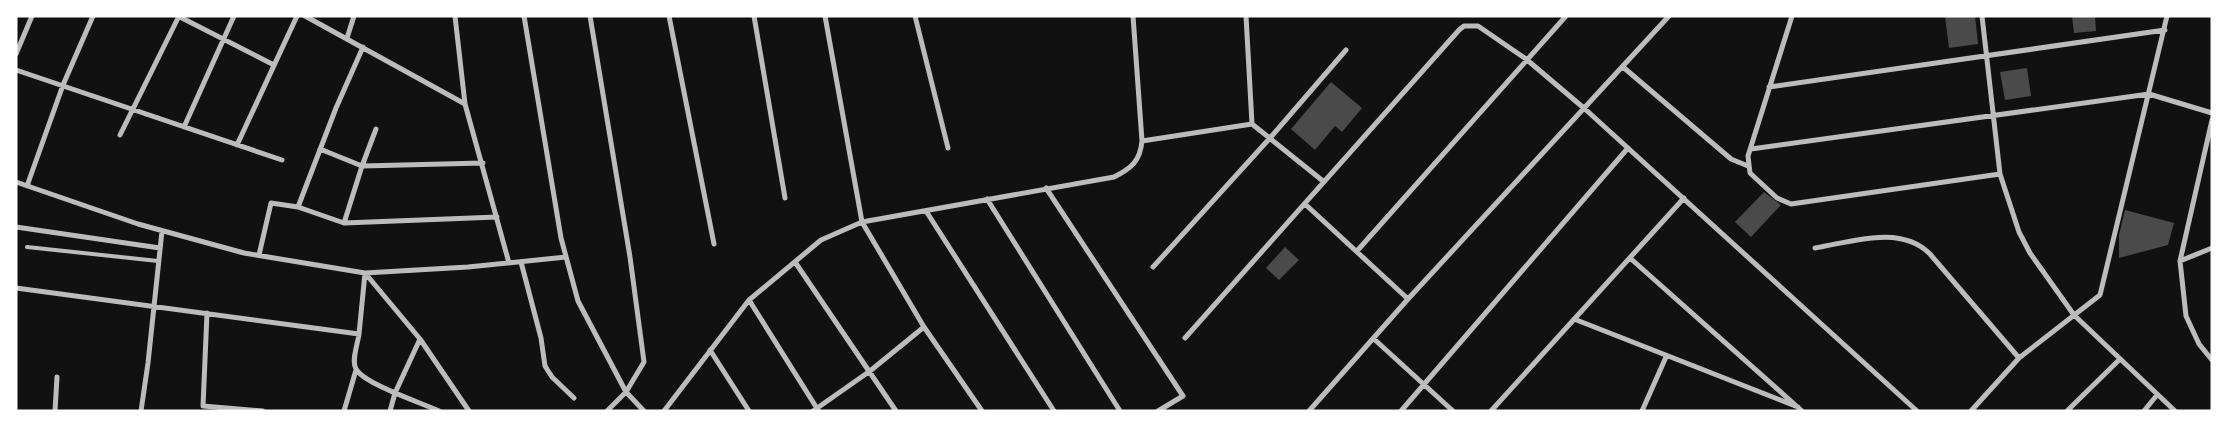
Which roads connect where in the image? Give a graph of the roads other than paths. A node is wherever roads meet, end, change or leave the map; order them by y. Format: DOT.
graph roads {
  1 [pos="32,16"];
  2 [pos="93,16"];
  3 [pos="179,16"];
  4 [pos="234,16"];
  5 [pos="297,16"];
  6 [pos="305,16"];
  7 [pos="354,16"];
  8 [pos="455,16"];
  9 [pos="524,16"];
  10 [pos="590,16"];
  11 [pos="669,16"];
  12 [pos="754,16"];
  13 [pos="825,16"];
  14 [pos="915,16"];
  15 [pos="1133,16"];
  16 [pos="1246,16"];
  17 [pos="1566,16"];
  18 [pos="1669,16"];
  19 [pos="1792,16"];
  20 [pos="1982,16"];
  21 [pos="2167,16"];
  22 [pos="2165,30"];
  23 [pos="224,38"];
  24 [pos="346,38"];
  25 [pos="363,47"];
  26 [pos="1346,50"];
  27 [pos="16,54"];
  28 [pos="1986,56"];
  29 [pos="1526,59"];
  30 [pos="274,65"];
  31 [pos="1623,67"];
  32 [pos="16,70"];
  33 [pos="63,86"];
  34 [pos="1770,88"];
  35 [pos="2149,94"];
  36 [pos="465,104"];
  37 [pos="1585,109"];
  38 [pos="133,110"];
  39 [pos="2212,113"];
  40 [pos="1994,116"];
  41 [pos="2212,120"];
  42 [pos="1252,124"];
  43 [pos="184,127"];
  44 [pos="376,129"];
  45 [pos="120,135"];
  46 [pos="1270,138"];
  47 [pos="1142,141"];
  48 [pos="238,145"];
  49 [pos="948,148"];
  50 [pos="1628,148"];
  51 [pos="320,149"];
  52 [pos="1751,150"];
  53 [pos="282,160"];
  54 [pos="483,163"];
  55 [pos="362,166"];
  56 [pos="1748,166"];
  57 [pos="2000,174"];
  58 [pos="1324,181"];
  59 [pos="16,182"];
  60 [pos="27,186"];
  61 [pos="1046,188"];
  62 [pos="785,198"];
  63 [pos="1684,198"];
  64 [pos="987,200"];
  65 [pos="1305,204"];
  66 [pos="298,207"];
  67 [pos="926,210"];
  68 [pos="497,217"];
  69 [pos="862,222"];
  70 [pos="344,223"];
  71 [pos="16,227"];
  72 [pos="162,231"];
  73 [pos="714,244"];
  74 [pos="26,247"];
  75 [pos="160,248"];
  76 [pos="1815,248"];
  77 [pos="2212,248"];
  78 [pos="1357,252"];
  79 [pos="259,255"];
  80 [pos="566,257"];
  81 [pos="1630,258"];
  82 [pos="158,261"];
  83 [pos="2180,261"];
  84 [pos="521,262"];
  85 [pos="795,262"];
  86 [pos="509,263"];
  87 [pos="1153,267"];
  88 [pos="365,273"];
  89 [pos="16,288"];
  90 [pos="1408,299"];
  91 [pos="749,300"];
  92 [pos="154,307"];
  93 [pos="207,313"];
  94 [pos="2074,315"];
  95 [pos="1574,319"];
  96 [pos="924,327"];
  97 [pos="359,334"];
  98 [pos="1185,338"];
  99 [pos="420,339"];
  100 [pos="1374,339"];
  101 [pos="710,350"];
  102 [pos="1666,357"];
  103 [pos="2019,358"];
  104 [pos="2120,359"];
  105 [pos="2212,360"];
  106 [pos="356,370"];
  107 [pos="870,371"];
  108 [pos="57,377"];
  109 [pos="1424,384"];
  110 [pos="626,392"];
  111 [pos="395,393"];
  112 [pos="2157,395"];
  113 [pos="574,398"];
  114 [pos="202,408"];
  115 [pos="1800,409"];
  116 [pos="816,410"];
  117 [pos="55,411"];
  118 [pos="141,411"];
  119 [pos="262,411"];
  120 [pos="344,411"];
  121 [pos="390,411"];
  122 [pos="439,411"];
  123 [pos="469,411"];
  124 [pos="607,411"];
  125 [pos="644,411"];
  126 [pos="664,411"];
  127 [pos="749,411"];
  128 [pos="896,411"];
  129 [pos="982,411"];
  130 [pos="1054,411"];
  131 [pos="1120,411"];
  132 [pos="1158,411"];
  133 [pos="1309,411"];
  134 [pos="1401,411"];
  135 [pos="1453,411"];
  136 [pos="1491,411"];
  137 [pos="1642,411"];
  138 [pos="1917,411"];
  139 [pos="1971,411"];
  140 [pos="2067,411"];
  141 [pos="2144,411"];
  142 [pos="2175,411"];
  1 -- 27 [label="street"];
  2 -- 33 [label="street"];
  3 -- 23 [label="street"];
  3 -- 38 [label="street"];
  4 -- 23 [label="street"];
  5 -- 30 [label="street"];
  6 -- 24 [label="street"];
  7 -- 24 [label="street"];
  8 -- 36 [label="street"];
  9 -- 80 [label="street"];
  10 -- 110 [label="street"];
  11 -- 73 [label="street"];
  12 -- 62 [label="street"];
  13 -- 69 [label="street"];
  14 -- 49 [label="street"];
  15 -- 47 [label="street"];
  16 -- 42 [label="street"];
  17 -- 29 [label="street"];
  18 -- 31 [label="street"];
  19 -- 34 [label="street"];
  20 -- 28 [label="street"];
  21 -- 22 [label="street"];
  22 -- 28 [label="street"];
  22 -- 35 [label="street"];
  23 -- 30 [label="street"];
  23 -- 43 [label="street"];
  24 -- 25 [label="street"];
  25 -- 36 [label="street"];
  25 -- 51 [label="street"];
  26 -- 46 [label="street"];
  28 -- 34 [label="street"];
  28 -- 40 [label="street"];
  29 -- 37 [label="street"];
  29 -- 58 [label="street"];
  29 -- 78 [label="street"];
  30 -- 48 [label="street"];
  31 -- 37 [label="street"];
  31 -- 56 [label="street"];
  32 -- 33 [label="street"];
  33 -- 38 [label="street"];
  33 -- 60 [label="street"];
  34 -- 52 [label="street"];
  35 -- 39 [label="street"];
  35 -- 40 [label="street"];
  35 -- 94 [label="street"];
  36 -- 54 [label="street"];
  37 -- 50 [label="street"];
  37 -- 90 [label="street"];
  38 -- 43 [label="street"];
  38 -- 45 [label="street"];
  40 -- 52 [label="street"];
  40 -- 57 [label="street"];
  41 -- 83 [label="street"];
  42 -- 46 [label="street"];
  42 -- 47 [label="street"];
  43 -- 48 [label="street"];
  44 -- 55 [label="street"];
  46 -- 58 [label="street"];
  46 -- 87 [label="street"];
  47 -- 61 [label="street"];
  48 -- 53 [label="street"];
  50 -- 63 [label="street"];
  50 -- 109 [label="street"];
  51 -- 55 [label="street"];
  51 -- 66 [label="street"];
  52 -- 56 [label="street"];
  54 -- 55 [label="street"];
  54 -- 68 [label="street"];
  55 -- 70 [label="street"];
  56 -- 57 [label="street"];
  57 -- 94 [label="street"];
  58 -- 65 [label="street"];
  59 -- 60 [label="street"];
  60 -- 72 [label="street"];
  61 -- 64 [label="street"];
  61 -- 132 [label="street"];
  63 -- 81 [label="street"];
  63 -- 138 [label="street"];
  64 -- 67 [label="street"];
  64 -- 131 [label="street"];
  65 -- 78 [label="street"];
  65 -- 98 [label="street"];
  66 -- 70 [label="street"];
  66 -- 79 [label="street"];
  67 -- 69 [label="street"];
  67 -- 130 [label="street"];
  68 -- 70 [label="street"];
  68 -- 86 [label="street"];
  69 -- 85 [label="street"];
  69 -- 96 [label="street"];
  71 -- 75 [label="street"];
  72 -- 75 [label="street"];
  72 -- 79 [label="street"];
  74 -- 82 [label="lane"];
  75 -- 82 [label="street"];
  76 -- 103 [label="street"];
  77 -- 83 [label="street"];
  78 -- 90 [label="street"];
  79 -- 88 [label="street"];
  80 -- 84 [label="street"];
  80 -- 110 [label="street"];
  81 -- 95 [label="street"];
  81 -- 115 [label="street"];
  82 -- 92 [label="street"];
  83 -- 105 [label="street"];
  84 -- 86 [label="street"];
  84 -- 113 [label="street"];
  85 -- 91 [label="street"];
  85 -- 107 [label="street"];
  86 -- 88 [label="street"];
  88 -- 97 [label="street"];
  88 -- 99 [label="street"];
  89 -- 92 [label="street"];
  90 -- 100 [label="street"];
  91 -- 101 [label="street"];
  91 -- 116 [label="street"];
  92 -- 93 [label="street"];
  92 -- 118 [label="street"];
  93 -- 97 [label="street"];
  93 -- 114 [label="street"];
  94 -- 103 [label="street"];
  94 -- 104 [label="street"];
  95 -- 102 [label="street"];
  95 -- 136 [label="street"];
  96 -- 107 [label="street"];
  96 -- 129 [label="street"];
  97 -- 106 [label="street"];
  99 -- 111 [label="street"];
  99 -- 123 [label="street"];
  100 -- 109 [label="street"];
  100 -- 133 [label="street"];
  101 -- 126 [label="street"];
  101 -- 127 [label="street"];
  102 -- 115 [label="street"];
  102 -- 137 [label="street"];
  103 -- 139 [label="street"];
  104 -- 112 [label="street"];
  104 -- 140 [label="street"];
  106 -- 111 [label="street"];
  106 -- 120 [label="street"];
  107 -- 116 [label="street"];
  107 -- 128 [label="street"];
  108 -- 117 [label="street"];
  109 -- 134 [label="street"];
  109 -- 135 [label="street"];
  110 -- 124 [label="street"];
  110 -- 125 [label="street"];
  111 -- 121 [label="street"];
  111 -- 122 [label="street"];
  112 -- 141 [label="street"];
  112 -- 142 [label="street"];
  114 -- 119 [label="street"];
}
